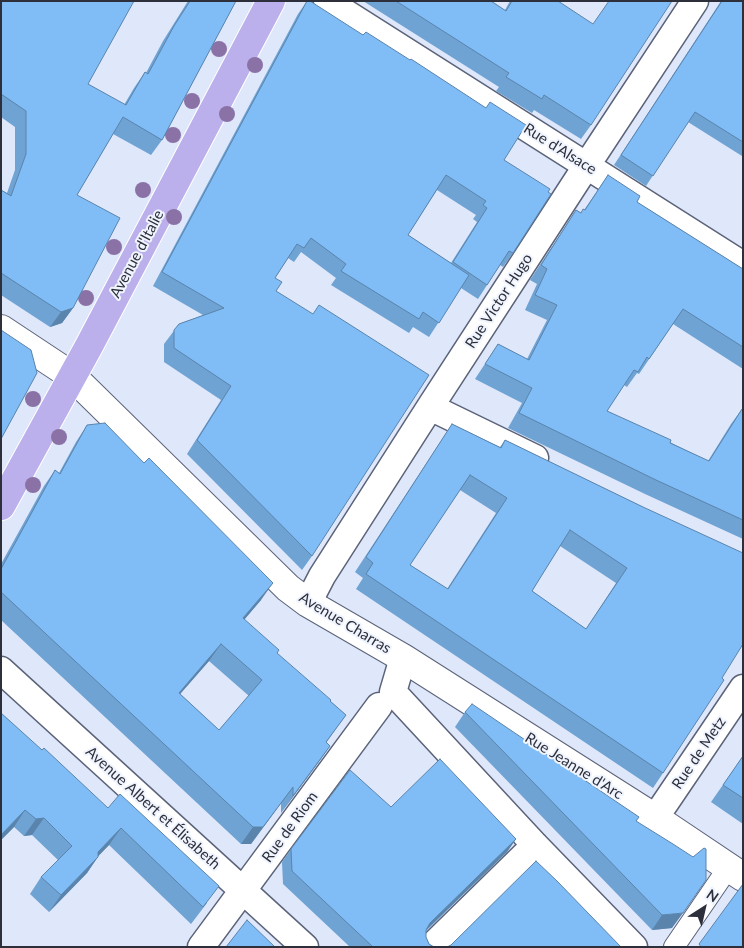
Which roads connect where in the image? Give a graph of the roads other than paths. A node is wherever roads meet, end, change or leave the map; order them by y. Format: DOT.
graph roads {
  1 [pos="271,1"];
  2 [pos="327,1"];
  3 [pos="695,1"];
  4 [pos="587,166"];
  5 [pos="743,265"];
  6 [pos="1,330"];
  7 [pos="72,376"];
  8 [pos="430,407"];
  9 [pos="557,468"];
  10 [pos="1,506"];
  11 [pos="308,603"];
  12 [pos="404,658"];
  13 [pos="1,670"];
  14 [pos="743,688"];
  15 [pos="379,706"];
  16 [pos="655,818"];
  17 [pos="534,845"];
  18 [pos="735,872"];
  19 [pos="243,890"];
  20 [pos="201,947"];
  21 [pos="305,947"];
  22 [pos="431,947"];
  23 [pos="634,947"];
  24 [pos="674,947"];
  1 -- 7 [label="main road, Avenue d'Italie"];
  2 -- 4 [label="street, Rue d'Alsace"];
  3 -- 4 [label="street, Rue Victor Hugo"];
  4 -- 5 [label="street, Rue d'Alsace"];
  4 -- 8 [label="street, Rue Victor Hugo"];
  6 -- 7 [label="street, Avenue Charras"];
  7 -- 10 [label="main road, Avenue d'Italie"];
  7 -- 11 [label="street, Avenue Charras"];
  8 -- 9 [label="street"];
  8 -- 11 [label="street, Rue Victor Hugo"];
  11 -- 12 [label="street, Avenue Charras"];
  12 -- 16 [label="street, Rue Jeanne d'Arc"];
  12 -- 17 [label="street, Avenue Charras"];
  13 -- 19 [label="street, Avenue Albert et Élisabeth"];
  14 -- 16 [label="street, Rue de Metz"];
  15 -- 19 [label="street, Rue de Riom"];
  16 -- 18 [label="street, Rue Jeanne d'Arc"];
  17 -- 22 [label="street"];
  17 -- 23 [label="street, Avenue Charras"];
  18 -- 24 [label="street"];
  19 -- 20 [label="street, Rue de Riom"];
  19 -- 21 [label="street, Avenue Albert et Élisabeth"];
}
